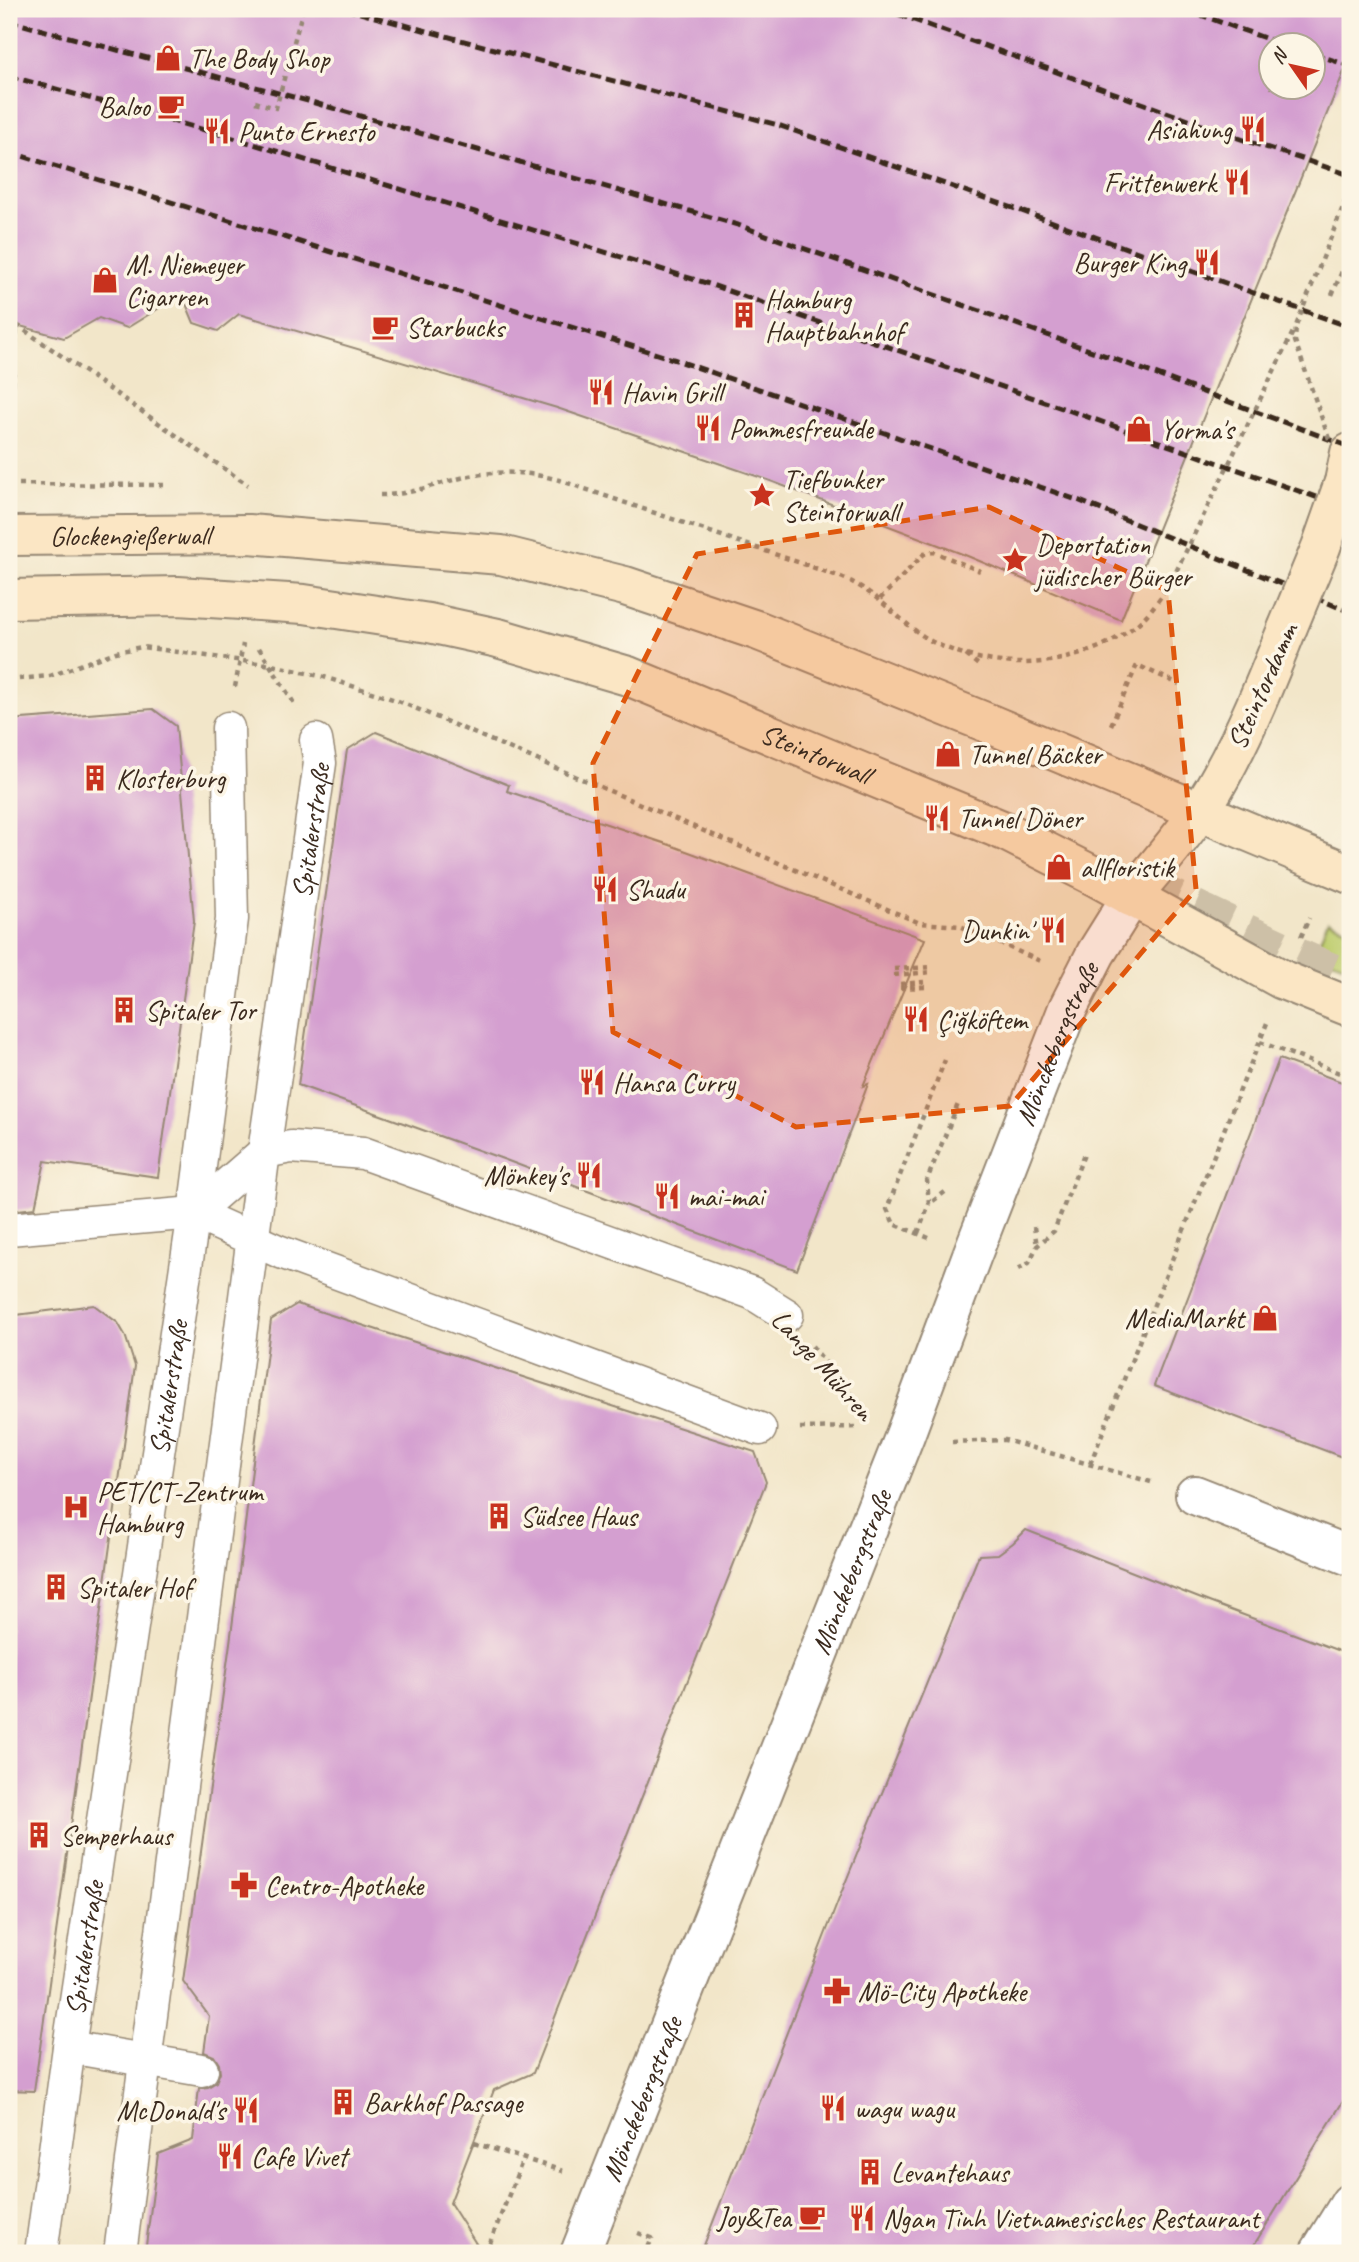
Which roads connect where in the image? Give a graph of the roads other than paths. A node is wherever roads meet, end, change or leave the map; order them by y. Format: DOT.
graph roads {
  1 [pos="1347,467"];
  2 [pos="9,536"];
  3 [pos="9,599"];
  4 [pos="228,728"];
  5 [pos="316,740"];
  6 [pos="1200,811"];
  7 [pos="1350,874"];
  8 [pos="1131,897"];
  9 [pos="1350,1007"];
  10 [pos="264,1152"];
  11 [pos="194,1213"];
  12 [pos="9,1229"];
  13 [pos="253,1241"];
  14 [pos="787,1315"];
  15 [pos="760,1429"];
  16 [pos="1195,1495"];
  17 [pos="1350,1556"];
  18 [pos="69,2047"];
  19 [pos="146,2060"];
  20 [pos="202,2070"];
  21 [pos="1350,2203"];
  22 [pos="41,2253"];
  23 [pos="120,2253"];
  24 [pos="580,2253"];
  25 [pos="1319,2253"];
  1 -- 6 [label="main road, Steintordamm, bridge"];
  2 -- 6 [label="main road, Glockengießerwall"];
  3 -- 8 [label="main road, Steintorwall"];
  4 -- 11 [label="street, Spitalerstraße"];
  5 -- 10 [label="street, Spitalerstraße"];
  6 -- 7 [label="main road"];
  6 -- 8 [label="main road, Steintordamm"];
  8 -- 9 [label="main road, Steintorwall"];
  8 -- 24 [label="street, Mönckebergstraße"];
  10 -- 11 [label="street"];
  10 -- 13 [label="street, Spitalerstraße"];
  10 -- 14 [label="street, Lange Mühren"];
  11 -- 12 [label="street"];
  11 -- 13 [label="street"];
  11 -- 18 [label="street, Spitalerstraße"];
  13 -- 15 [label="street"];
  13 -- 19 [label="street, Spitalerstraße"];
  16 -- 17 [label="street"];
  18 -- 19 [label="street"];
  18 -- 22 [label="street, Spitalerstraße"];
  19 -- 20 [label="street"];
  19 -- 23 [label="street, Spitalerstraße"];
  21 -- 25 [label="street"];
}
